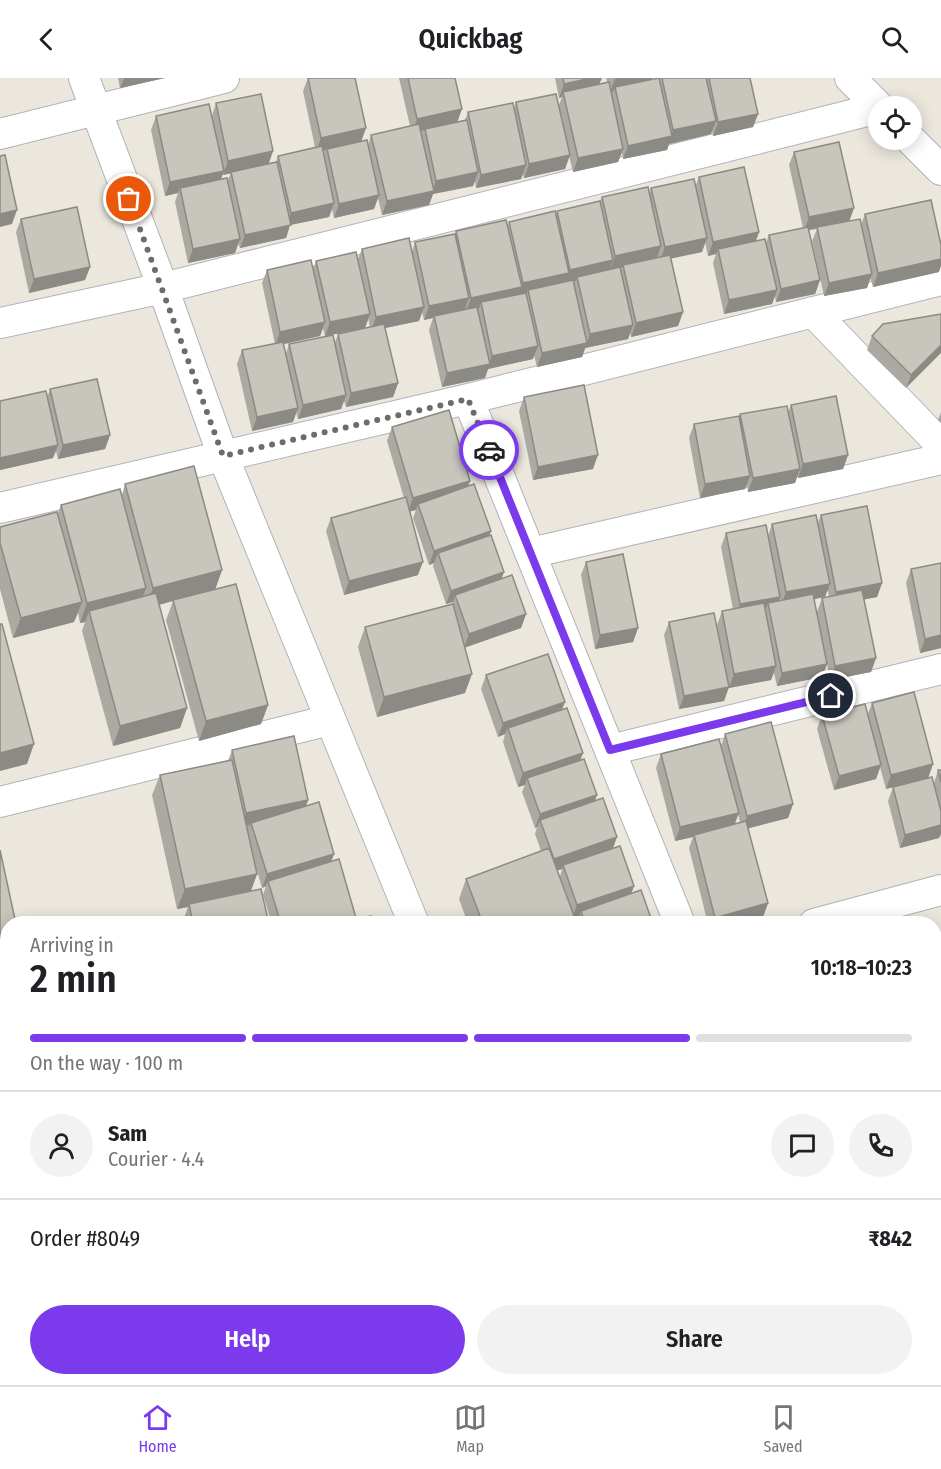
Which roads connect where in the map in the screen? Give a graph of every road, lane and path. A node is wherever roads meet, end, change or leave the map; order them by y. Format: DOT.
graph roads {
  1 [pos="84,78"];
  2 [pos="224,78"];
  3 [pos="850,78"];
  4 [pos="868,97"];
  5 [pos="96,111"];
  6 [pos="868,111"];
  7 [pos="0,134"];
  8 [pos="921,150"];
  9 [pos="941,170"];
  10 [pos="941,280"];
  11 [pos="163,288"];
  12 [pos="813,312"];
  13 [pos="0,323"];
  14 [pos="468,399"];
  15 [pos="941,445"];
  16 [pos="223,456"];
  17 [pos="941,459"];
  18 [pos="0,508"];
  19 [pos="530,553"];
  20 [pos="941,669"];
  21 [pos="330,720"];
  22 [pos="610,750"];
  23 [pos="0,802"];
  24 [pos="941,890"];
  25 [pos="411,916"];
  26 [pos="677,916"];
  27 [pos="844,916"];
  1 -- 5 [label="street"];
  2 -- 5 [label="street"];
  3 -- 4 [label="street"];
  5 -- 7 [label="street"];
  5 -- 11 [label="street"];
  6 -- 11 [label="street"];
  8 -- 9 [label="street"];
  10 -- 12 [label="street"];
  11 -- 13 [label="street"];
  11 -- 16 [label="street"];
  12 -- 14 [label="street"];
  12 -- 15 [label="street"];
  14 -- 16 [label="street"];
  14 -- 19 [label="street"];
  16 -- 18 [label="street"];
  16 -- 21 [label="street"];
  17 -- 19 [label="street"];
  19 -- 22 [label="street"];
  20 -- 22 [label="street"];
  21 -- 23 [label="street"];
  21 -- 25 [label="street"];
  22 -- 26 [label="street"];
  24 -- 27 [label="street"];
}
